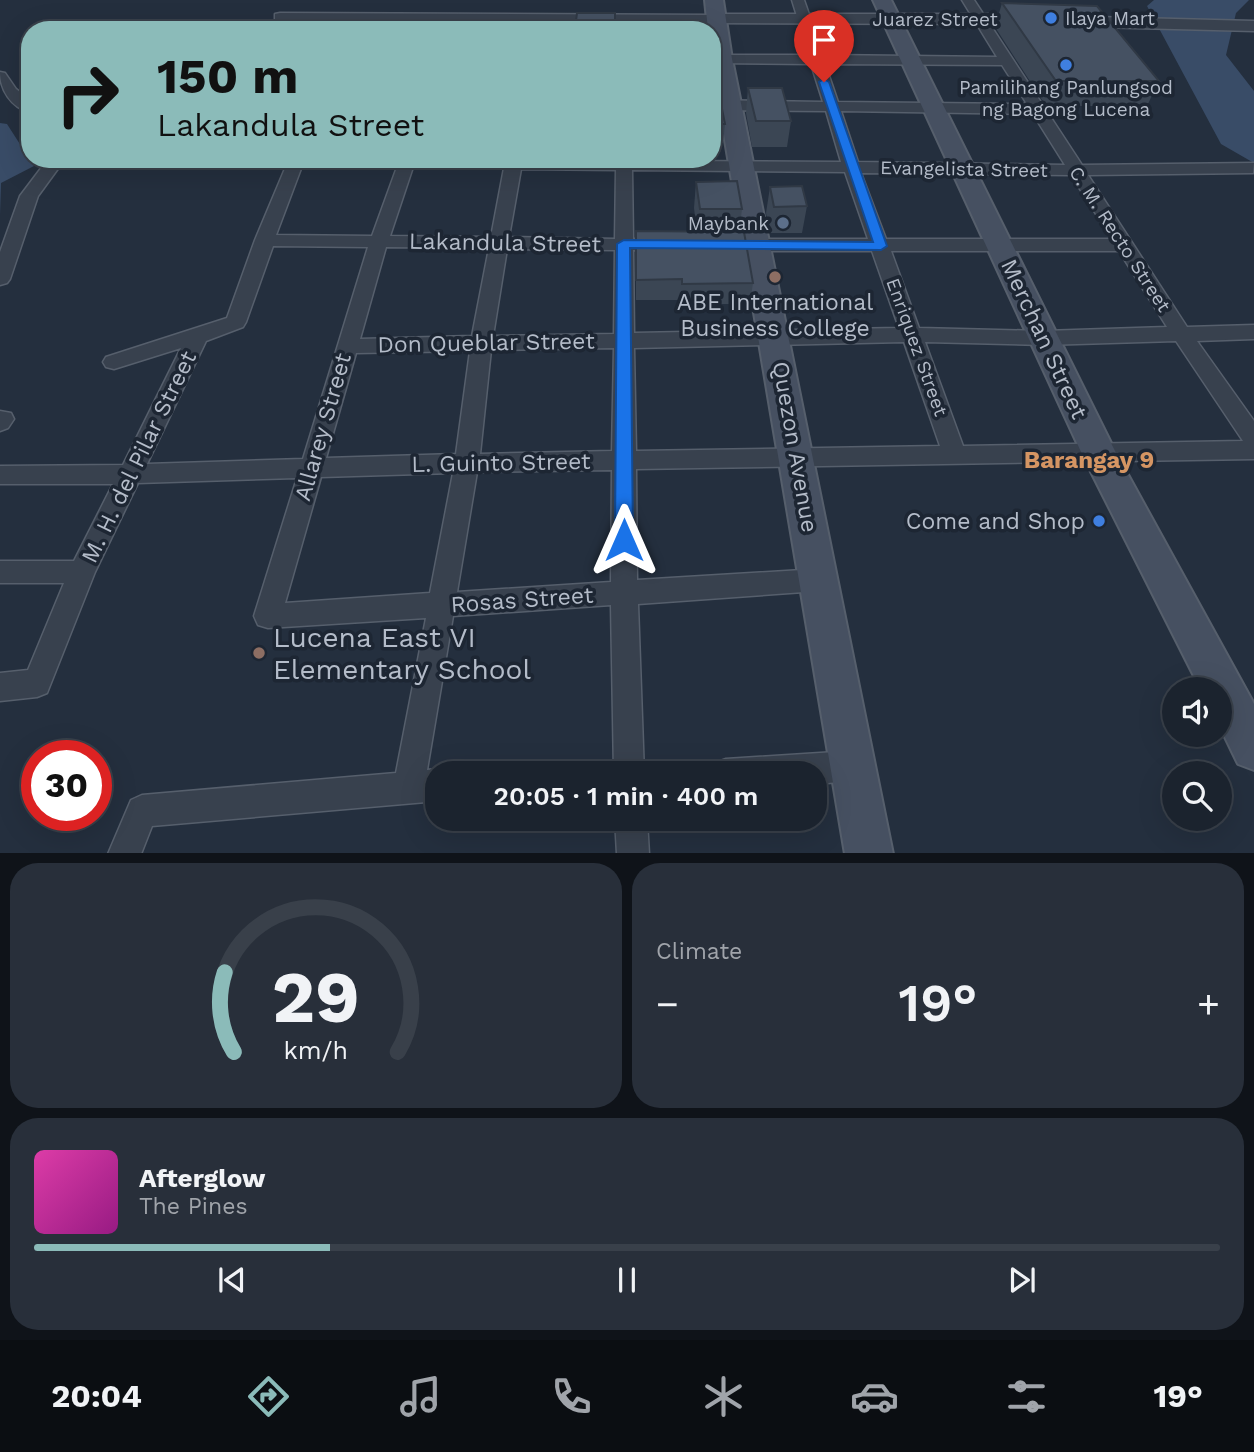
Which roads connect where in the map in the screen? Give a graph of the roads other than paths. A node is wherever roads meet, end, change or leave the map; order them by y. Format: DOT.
graph roads {
  1 [pos="290,0"];
  2 [pos="372,0"];
  3 [pos="461,0"];
  4 [pos="542,0"];
  5 [pos="627,0"];
  6 [pos="798,0"];
  7 [pos="968,0"];
  8 [pos="715,9"];
  9 [pos="887,10"];
  10 [pos="364,16"];
  11 [pos="279,17"];
  12 [pos="804,19"];
  13 [pos="981,19"];
  14 [pos="277,21"];
  15 [pos="362,21"];
  16 [pos="420,21"];
  17 [pos="454,21"];
  18 [pos="538,21"];
  19 [pos="626,21"];
  20 [pos="644,21"];
  21 [pos="1251,26"];
  22 [pos="721,59"];
  23 [pos="816,59"];
  24 [pos="909,60"];
  25 [pos="1006,61"];
  26 [pos="0,76"];
  27 [pos="21,100"];
  28 [pos="722,106"];
  29 [pos="832,106"];
  30 [pos="933,109"];
  31 [pos="1036,109"];
  32 [pos="721,165"];
  33 [pos="742,166"];
  34 [pos="851,167"];
  35 [pos="50,168"];
  36 [pos="293,168"];
  37 [pos="405,168"];
  38 [pos="513,168"];
  39 [pos="624,168"];
  40 [pos="963,168"];
  41 [pos="1253,168"];
  42 [pos="1076,170"];
  43 [pos="264,240"];
  44 [pos="379,241"];
  45 [pos="498,243"];
  46 [pos="624,244"];
  47 [pos="691,245"];
  48 [pos="717,245"];
  49 [pos="1123,245"];
  50 [pos="757,246"];
  51 [pos="881,246"];
  52 [pos="1000,246"];
  53 [pos="0,279"];
  54 [pos="1254,332"];
  55 [pos="913,335"];
  56 [pos="1182,335"];
  57 [pos="198,336"];
  58 [pos="774,337"];
  59 [pos="1044,338"];
  60 [pos="624,341"];
  61 [pos="481,343"];
  62 [pos="347,345"];
  63 [pos="114,362"];
  64 [pos="1254,439"];
  65 [pos="1254,450"];
  66 [pos="1099,454"];
  67 [pos="955,456"];
  68 [pos="798,459"];
  69 [pos="625,460"];
  70 [pos="467,463"];
  71 [pos="311,468"];
  72 [pos="131,474"];
  73 [pos="0,475"];
  74 [pos="0,572"];
  75 [pos="82,572"];
  76 [pos="818,580"];
  77 [pos="624,593"];
  78 [pos="440,605"];
  79 [pos="268,616"];
  80 [pos="62,621"];
  81 [pos="0,687"];
  82 [pos="1254,748"];
  83 [pos="629,761"];
  84 [pos="851,766"];
  85 [pos="827,768"];
  86 [pos="423,785"];
  87 [pos="632,831"];
  88 [pos="124,853"];
  89 [pos="633,853"];
  90 [pos="869,853"];
  1 -- 11 [label="street"];
  2 -- 10 [label="street"];
  3 -- 17 [label="street"];
  4 -- 18 [label="street"];
  5 -- 19 [label="street"];
  6 -- 12 [label="street, Enriquez Street"];
  7 -- 13 [label="street, C. M. Recto Street"];
  8 -- 12 [label="street, Juarez Street"];
  8 -- 20 [label="street, Juarez Street"];
  9 -- 12 [label="street, Juarez Street"];
  9 -- 13 [label="street, Juarez Street"];
  9 -- 24 [label="main road, Merchan Street"];
  10 -- 11 [label="street, Juarez Street"];
  10 -- 15 [label="street"];
  10 -- 16 [label="street, Juarez Street"];
  11 -- 14 [label="street"];
  12 -- 23 [label="street, Enriquez Street"];
  13 -- 21 [label="street, Juarez Street"];
  13 -- 25 [label="street, C. M. Recto Street"];
  22 -- 23 [label="street"];
  23 -- 24 [label="street"];
  23 -- 29 [label="street, Enriquez Street"];
  24 -- 25 [label="street"];
  24 -- 30 [label="main road, Merchan Street"];
  25 -- 31 [label="street, C. M. Recto Street"];
  26 -- 27 [label="street"];
  28 -- 29 [label="street"];
  28 -- 33 [label="main road, Quezon Avenue"];
  29 -- 30 [label="street"];
  29 -- 34 [label="street, Enriquez Street"];
  30 -- 31 [label="street"];
  30 -- 40 [label="main road, Merchan Street"];
  31 -- 42 [label="street, C. M. Recto Street"];
  32 -- 33 [label="street, Evangelista Street"];
  33 -- 34 [label="street, Evangelista Street"];
  33 -- 50 [label="main road, Quezon Avenue"];
  34 -- 40 [label="street, Evangelista Street"];
  34 -- 51 [label="street, Enriquez Street"];
  35 -- 53 [label="street"];
  36 -- 43 [label="street, M. H. del Pilar Street"];
  37 -- 44 [label="street, Allarey Street"];
  38 -- 45 [label="street"];
  39 -- 46 [label="street"];
  40 -- 42 [label="street, Evangelista Street"];
  40 -- 52 [label="main road, Merchan Street"];
  41 -- 42 [label="street, Evangelista Street"];
  42 -- 49 [label="street, C. M. Recto Street"];
  43 -- 44 [label="street, Lakandula Street"];
  43 -- 57 [label="street, M. H. del Pilar Street"];
  44 -- 45 [label="street, Lakandula Street"];
  44 -- 62 [label="street, Allarey Street"];
  45 -- 46 [label="street, Lakandula Street"];
  45 -- 61 [label="street"];
  46 -- 47 [label="street, Lakandula Street"];
  46 -- 60 [label="street"];
  48 -- 50 [label="street"];
  49 -- 52 [label="street"];
  49 -- 56 [label="street, C. M. Recto Street"];
  50 -- 51 [label="street"];
  50 -- 58 [label="main road, Quezon Avenue"];
  51 -- 52 [label="street"];
  51 -- 55 [label="street, Enriquez Street"];
  52 -- 59 [label="main road, Merchan Street"];
  54 -- 56 [label="street, Don Queblar Street"];
  55 -- 58 [label="street, Don Queblar Street"];
  55 -- 59 [label="street, Don Queblar Street"];
  55 -- 67 [label="street, Enriquez Street"];
  56 -- 59 [label="street, Don Queblar Street"];
  56 -- 64 [label="street, C. M. Recto Street"];
  57 -- 63 [label="street"];
  57 -- 72 [label="street, M. H. del Pilar Street"];
  58 -- 60 [label="street, Don Queblar Street"];
  58 -- 68 [label="main road, Quezon Avenue"];
  59 -- 66 [label="main road, Merchan Street"];
  60 -- 61 [label="street, Don Queblar Street"];
  60 -- 69 [label="street"];
  61 -- 62 [label="street, Don Queblar Street"];
  61 -- 70 [label="street"];
  62 -- 71 [label="street, Allarey Street"];
  65 -- 66 [label="street, L. Guinto Street"];
  66 -- 67 [label="street, L. Guinto Street"];
  66 -- 82 [label="main road, Merchan Street"];
  67 -- 68 [label="street, L. Guinto Street"];
  68 -- 69 [label="street, L. Guinto Street"];
  68 -- 76 [label="main road, Quezon Avenue"];
  69 -- 70 [label="street, L. Guinto Street"];
  69 -- 77 [label="street"];
  70 -- 71 [label="street, L. Guinto Street"];
  70 -- 78 [label="street"];
  71 -- 72 [label="street, L. Guinto Street"];
  71 -- 79 [label="street, Allarey Street"];
  72 -- 73 [label="street, L. Guinto Street"];
  72 -- 75 [label="street, M. H. del Pilar Street"];
  74 -- 75 [label="street"];
  75 -- 80 [label="street, M. H. del Pilar Street"];
  76 -- 77 [label="street, Rosas Street"];
  76 -- 84 [label="main road, Quezon Avenue"];
  77 -- 78 [label="street, Rosas Street"];
  77 -- 83 [label="street"];
  78 -- 79 [label="street, Rosas Street"];
  78 -- 86 [label="street"];
  80 -- 81 [label="street"];
  84 -- 85 [label="street"];
  84 -- 90 [label="main road, Quezon Avenue"];
  86 -- 88 [label="street"];
  87 -- 89 [label="street"];
}
